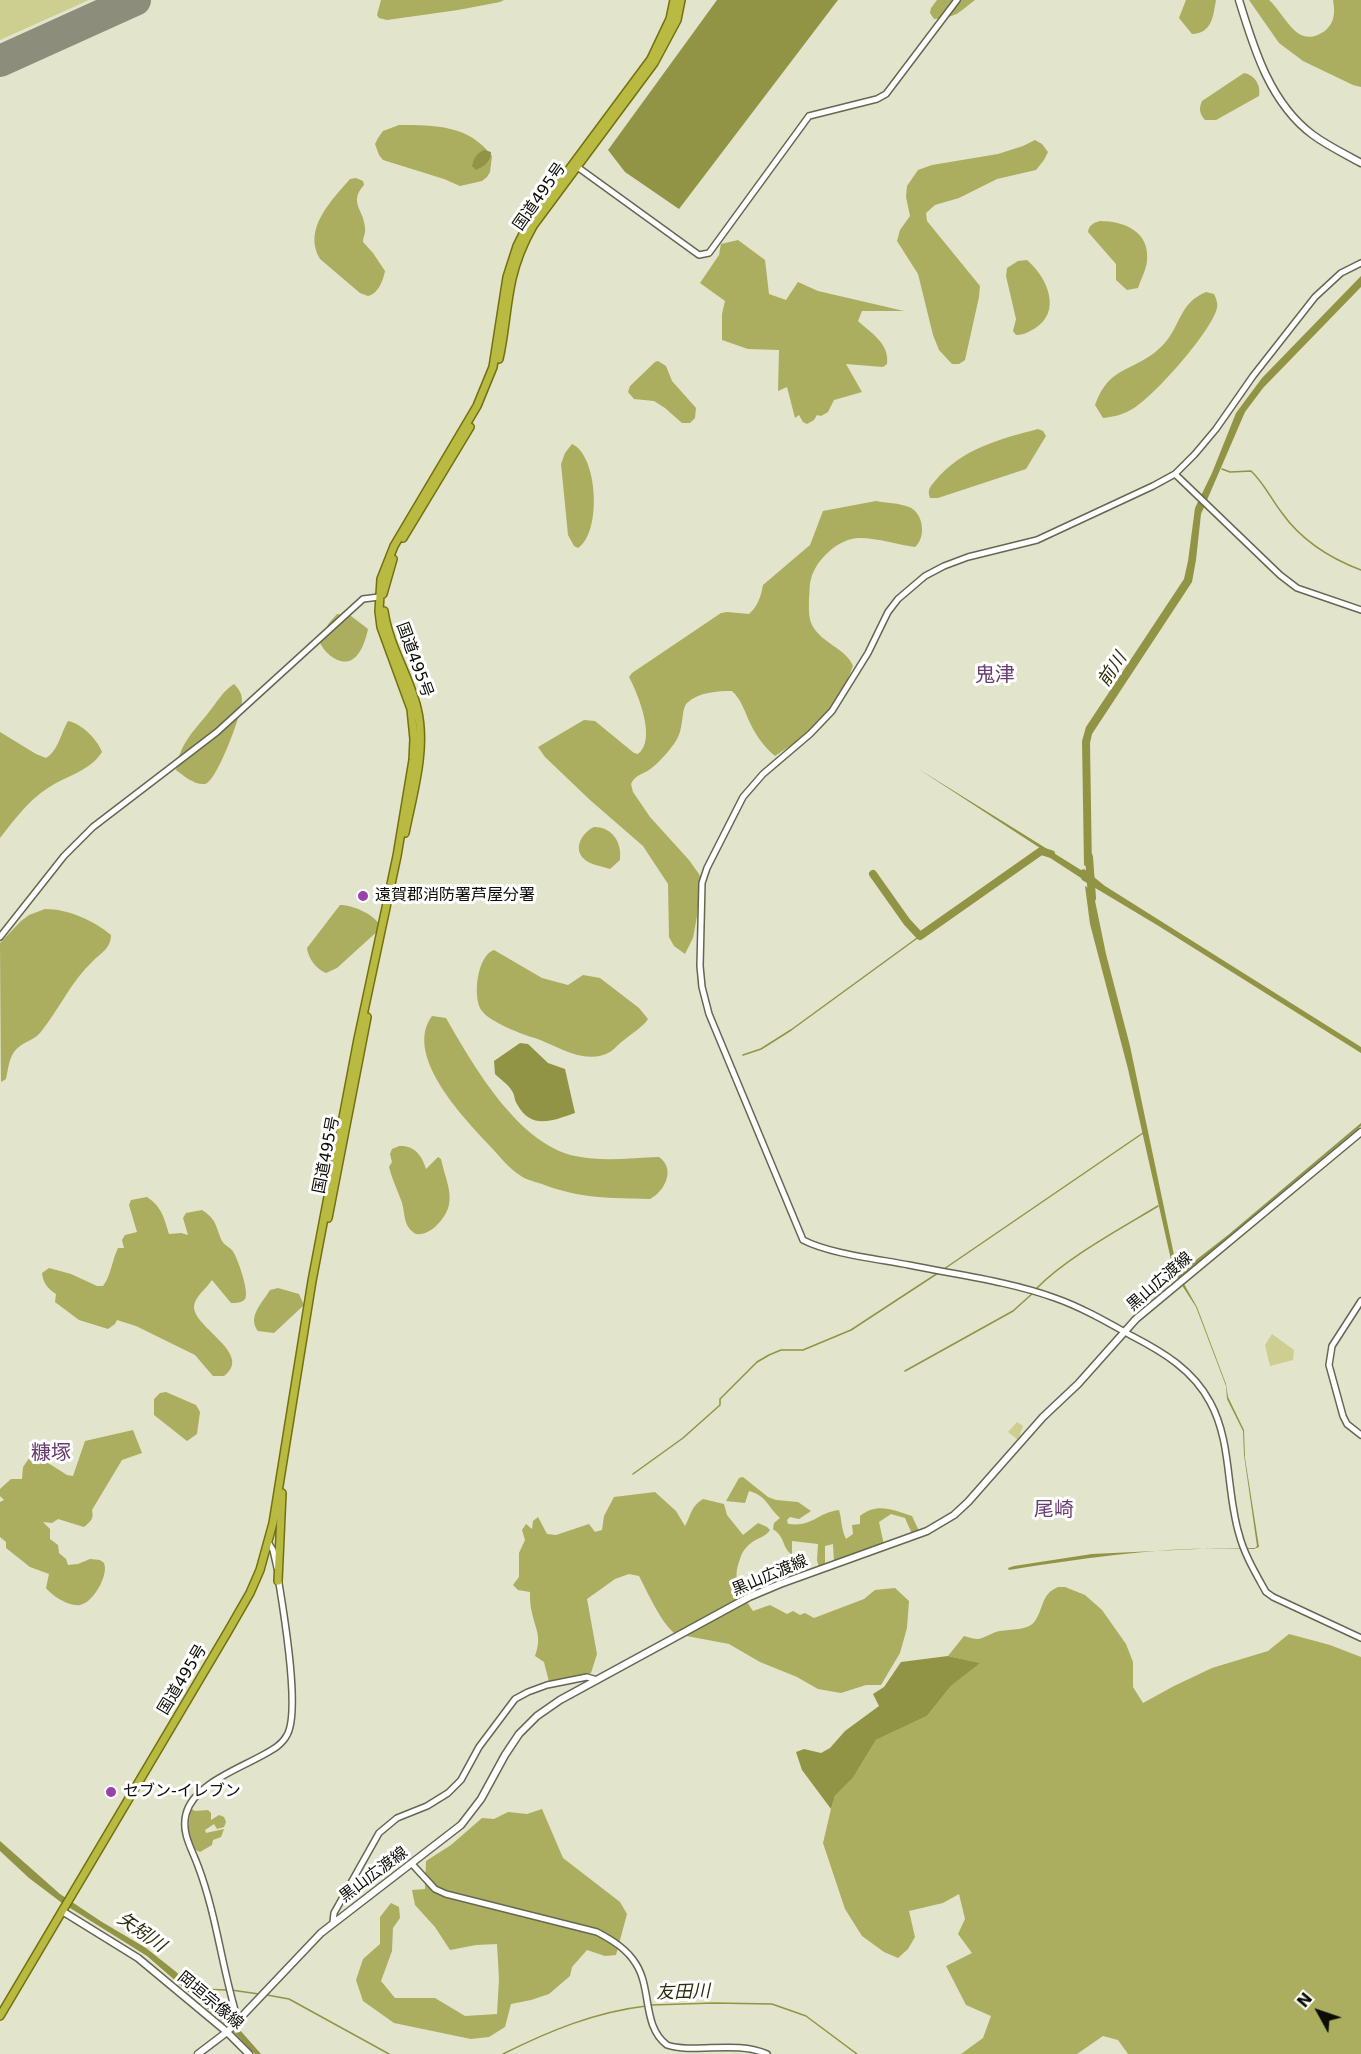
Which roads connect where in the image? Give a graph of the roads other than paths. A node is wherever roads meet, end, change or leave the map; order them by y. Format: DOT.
graph roads {
  1 [pos="674,0"];
  2 [pos="681,0"];
  3 [pos="957,0"];
  4 [pos="1239,0"];
  5 [pos="1361,163"];
  6 [pos="575,165"];
  7 [pos="1361,263"];
  8 [pos="1175,474"];
  9 [pos="379,597"];
  10 [pos="1361,610"];
  11 [pos="0,937"];
  12 [pos="1361,1132"];
  13 [pos="1361,1301"];
  14 [pos="305,1326"];
  15 [pos="1125,1332"];
  16 [pos="1361,1435"];
  17 [pos="281,1470"];
  18 [pos="268,1542"];
  19 [pos="276,1565"];
  20 [pos="260,1570"];
  21 [pos="279,1581"];
  22 [pos="1361,1638"];
  23 [pos="597,1680"];
  24 [pos="412,1864"];
  25 [pos="62,1911"];
  26 [pos="333,1923"];
  27 [pos="0,2016"];
  28 [pos="238,2020"];
  29 [pos="226,2032"];
  30 [pos="198,2054"];
  31 [pos="249,2054"];
  32 [pos="767,2054"];
  1 -- 6 [label="highway, 国道495号"];
  2 -- 6 [label="highway, 国道495号"];
  3 -- 6 [label="street"];
  4 -- 5 [label="main road"];
  6 -- 9 [label="highway, 国道495号"];
  6 -- 14 [label="highway, 国道495号"];
  7 -- 8 [label="street"];
  8 -- 10 [label="street"];
  8 -- 15 [label="street"];
  9 -- 11 [label="street"];
  9 -- 14 [label="highway, 国道495号"];
  12 -- 15 [label="main road, 黒山広渡線"];
  13 -- 16 [label="street"];
  14 -- 17 [label="highway, 国道495号"];
  15 -- 22 [label="street"];
  15 -- 23 [label="main road, 黒山広渡線"];
  17 -- 18 [label="highway, 国道495号"];
  17 -- 21 [label="highway"];
  18 -- 19 [label="street"];
  18 -- 20 [label="highway, 国道495号"];
  19 -- 20 [label="highway"];
  19 -- 21 [label="street"];
  20 -- 25 [label="highway, 国道495号"];
  21 -- 28 [label="street"];
  23 -- 24 [label="main road, 黒山広渡線"];
  23 -- 26 [label="street"];
  24 -- 26 [label="main road, 黒山広渡線"];
  24 -- 32 [label="street"];
  25 -- 27 [label="highway, 国道495号"];
  25 -- 29 [label="main road, 岡垣宗像線"];
  26 -- 28 [label="main road, 黒山広渡線"];
  28 -- 29 [label="main road, 黒山広渡線"];
  29 -- 30 [label="main road, 黒山広渡線"];
  29 -- 31 [label="main road, 岡垣宗像線"];
}
